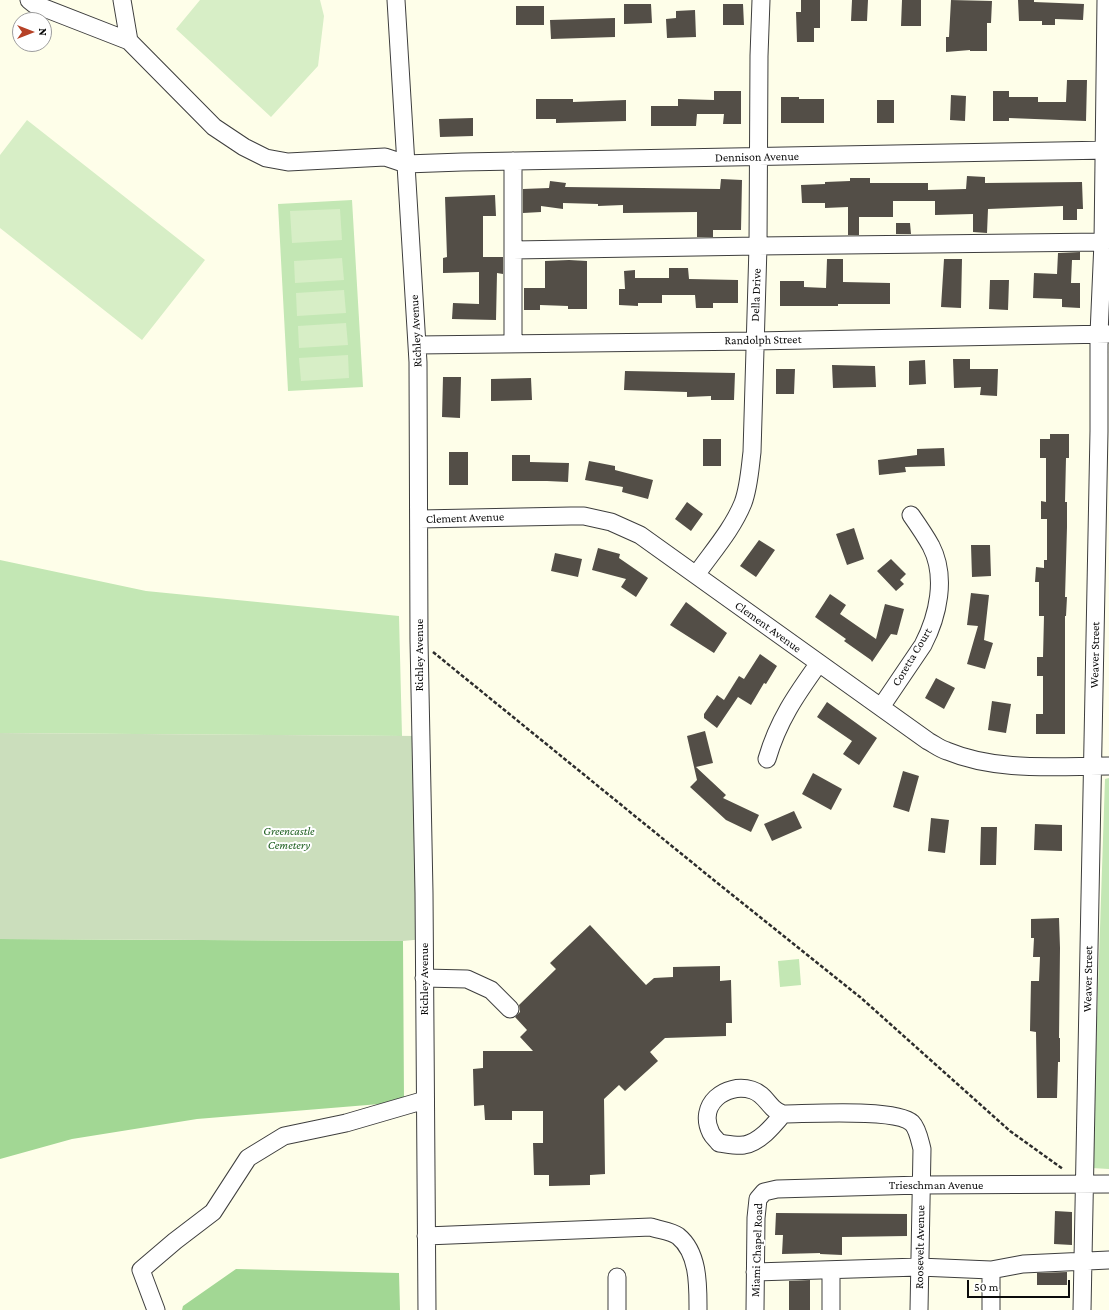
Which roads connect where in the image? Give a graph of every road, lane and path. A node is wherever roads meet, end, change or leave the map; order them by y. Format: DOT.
graph roads {
  1 [pos="28,0"];
  2 [pos="122,0"];
  3 [pos="761,0"];
  4 [pos="1106,0"];
  5 [pos="401,1"];
  6 [pos="129,41"];
  7 [pos="1106,150"];
  8 [pos="759,157"];
  9 [pos="513,161"];
  10 [pos="406,164"];
  11 [pos="1103,242"];
  12 [pos="758,246"];
  13 [pos="513,250"];
  14 [pos="1104,334"];
  15 [pos="755,341"];
  16 [pos="513,344"];
  17 [pos="418,345"];
  18 [pos="1104,431"];
  19 [pos="911,515"];
  20 [pos="420,519"];
  21 [pos="696,576"];
  22 [pos="419,640"];
  23 [pos="819,663"];
  24 [pos="881,707"];
  25 [pos="767,759"];
  26 [pos="1101,766"];
  27 [pos="424,978"];
  28 [pos="510,1009"];
  29 [pos="425,1100"];
  30 [pos="783,1114"];
  31 [pos="1066,1171"];
  32 [pos="1085,1184"];
  33 [pos="1109,1184"];
  34 [pos="922,1185"];
  35 [pos="764,1192"];
  36 [pos="426,1236"];
  37 [pos="1109,1260"];
  38 [pos="1083,1261"];
  39 [pos="919,1267"];
  40 [pos="831,1270"];
  41 [pos="991,1270"];
  42 [pos="755,1272"];
  43 [pos="617,1277"];
  44 [pos="156,1310"];
  45 [pos="427,1310"];
  46 [pos="617,1310"];
  47 [pos="698,1310"];
  48 [pos="755,1310"];
  49 [pos="831,1310"];
  50 [pos="919,1310"];
  51 [pos="991,1310"];
  52 [pos="1082,1310"];
  1 -- 6 [label="street"];
  2 -- 6 [label="street"];
  3 -- 8 [label="street, Della Drive"];
  4 -- 7 [label="street, Weaver Street"];
  5 -- 10 [label="street, Richley Avenue"];
  6 -- 10 [label="street"];
  7 -- 8 [label="street, Dennison Avenue"];
  7 -- 11 [label="street, Weaver Street"];
  8 -- 9 [label="street, Dennison Avenue"];
  8 -- 12 [label="street, Della Drive"];
  9 -- 10 [label="street, Dennison Avenue"];
  9 -- 13 [label="street"];
  10 -- 17 [label="street, Richley Avenue"];
  11 -- 12 [label="street"];
  11 -- 14 [label="street, Weaver Street"];
  12 -- 13 [label="street"];
  12 -- 15 [label="street, Della Drive"];
  13 -- 16 [label="street"];
  14 -- 15 [label="street, Randolph Street"];
  14 -- 18 [label="street, Weaver Street"];
  15 -- 16 [label="street, Randolph Street"];
  15 -- 21 [label="street, Della Drive"];
  16 -- 17 [label="street, Randolph Street"];
  17 -- 20 [label="street, Richley Avenue"];
  18 -- 26 [label="street, Weaver Street"];
  19 -- 24 [label="street, Coretta Court"];
  20 -- 21 [label="street, Clement Avenue"];
  20 -- 22 [label="street, Richley Avenue"];
  21 -- 23 [label="street, Clement Avenue"];
  22 -- 27 [label="street, Richley Avenue"];
  22 -- 31 [label="path"];
  23 -- 24 [label="street, Clement Avenue"];
  23 -- 25 [label="street"];
  24 -- 26 [label="street, Clement Avenue"];
  26 -- 32 [label="street, Weaver Street"];
  27 -- 28 [label="street"];
  27 -- 29 [label="street, Richley Avenue"];
  29 -- 36 [label="street, Richley Avenue"];
  29 -- 44 [label="street"];
  30 -- 34 [label="street, Roosevelt Avenue"];
  32 -- 33 [label="street, Trieschman Avenue"];
  32 -- 34 [label="street, Trieschman Avenue"];
  32 -- 38 [label="street, Weaver Street"];
  34 -- 35 [label="street, Trieschman Avenue"];
  34 -- 39 [label="street, Roosevelt Avenue"];
  35 -- 42 [label="street, Miami Chapel Road"];
  36 -- 45 [label="street, Richley Avenue"];
  36 -- 47 [label="street"];
  37 -- 38 [label="street"];
  38 -- 41 [label="street"];
  38 -- 52 [label="street, Weaver Street"];
  39 -- 40 [label="street"];
  39 -- 41 [label="street"];
  39 -- 50 [label="street, Roosevelt Avenue"];
  40 -- 42 [label="street"];
  40 -- 49 [label="street"];
  41 -- 51 [label="street"];
  42 -- 48 [label="street, Miami Chapel Road"];
  43 -- 46 [label="street"];
}
